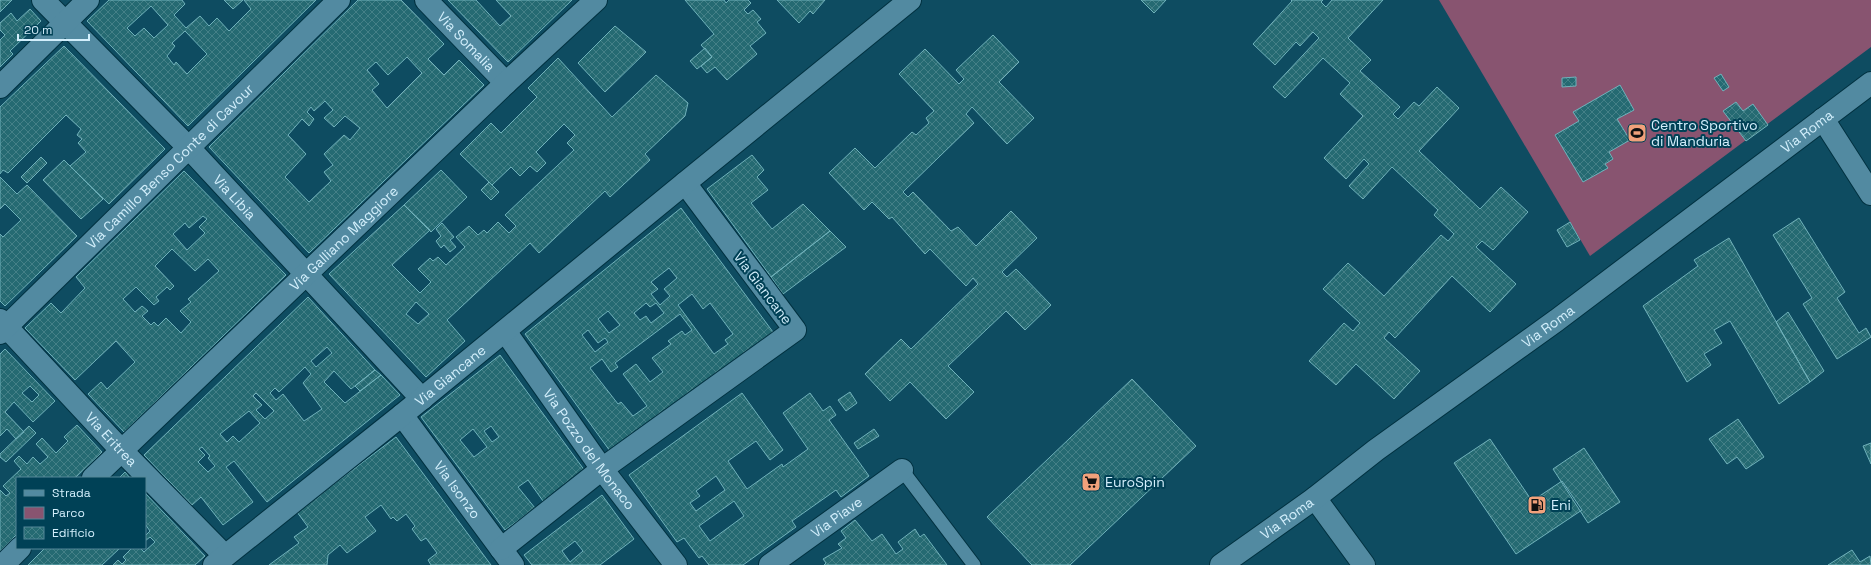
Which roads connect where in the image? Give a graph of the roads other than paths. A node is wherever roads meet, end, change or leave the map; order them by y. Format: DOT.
graph roads {
  1 [pos="43,0"];
  2 [pos="88,0"];
  3 [pos="339,0"];
  4 [pos="426,0"];
  5 [pos="596,0"];
  6 [pos="910,0"];
  7 [pos="65,22"];
  8 [pos="506,83"];
  9 [pos="1871,83"];
  10 [pos="0,87"];
  11 [pos="1823,119"];
  12 [pos="189,148"];
  13 [pos="684,183"];
  14 [pos="1871,194"];
  15 [pos="307,275"];
  16 [pos="2,327"];
  17 [pos="505,331"];
  18 [pos="422,399"];
  19 [pos="402,415"];
  20 [pos="122,451"];
  21 [pos="602,468"];
  22 [pos="902,470"];
  23 [pos="95,477"];
  24 [pos="145,477"];
  25 [pos="146,478"];
  26 [pos="1314,498"];
  27 [pos="19,549"];
  28 [pos="507,557"];
  29 [pos="219,560"];
  30 [pos="3,565"];
  31 [pos="676,565"];
  32 [pos="770,565"];
  33 [pos="974,565"];
  34 [pos="1221,565"];
  35 [pos="1364,565"];
  1 -- 7 [label="street, Via Libia"];
  2 -- 7 [label="street"];
  3 -- 12 [label="street, Via Camillo Benso Conte di Cavour"];
  4 -- 8 [label="street, Via Somalia"];
  5 -- 8 [label="street, Via Galliano Maggiore"];
  6 -- 13 [label="street, Via Giancane"];
  7 -- 10 [label="street"];
  7 -- 12 [label="street, Via Libia"];
  8 -- 15 [label="street, Via Galliano Maggiore"];
  9 -- 11 [label="street, Via Roma"];
  11 -- 14 [label="street"];
  11 -- 26 [label="street, Via Roma"];
  12 -- 15 [label="street, Via Libia"];
  12 -- 16 [label="street, Via Camillo Benso Conte di Cavour"];
  13 -- 17 [label="street, Via Giancane"];
  13 -- 21 [label="street, Via Giancane"];
  15 -- 18 [label="street, Via Libia"];
  15 -- 20 [label="street, Via Galliano Maggiore"];
  16 -- 20 [label="street, Via Eritrea"];
  17 -- 18 [label="street, Via Giancane"];
  17 -- 21 [label="street, Via Pozzo del Monaco"];
  18 -- 19 [label="street, Via Giancane"];
  19 -- 28 [label="street, Via Isonzo"];
  19 -- 29 [label="street, Via Giancane"];
  20 -- 23 [label="street, Via Galliano Maggiore"];
  20 -- 24 [label="street, Via Eritrea"];
  21 -- 28 [label="street, Via Giancane"];
  21 -- 31 [label="street, Via Pozzo del Monaco"];
  22 -- 32 [label="street, Via Piave"];
  22 -- 33 [label="lane"];
  25 -- 29 [label="street, Via Eritrea"];
  26 -- 34 [label="street, Via Roma"];
  26 -- 35 [label="street"];
  27 -- 30 [label="street"];
}
